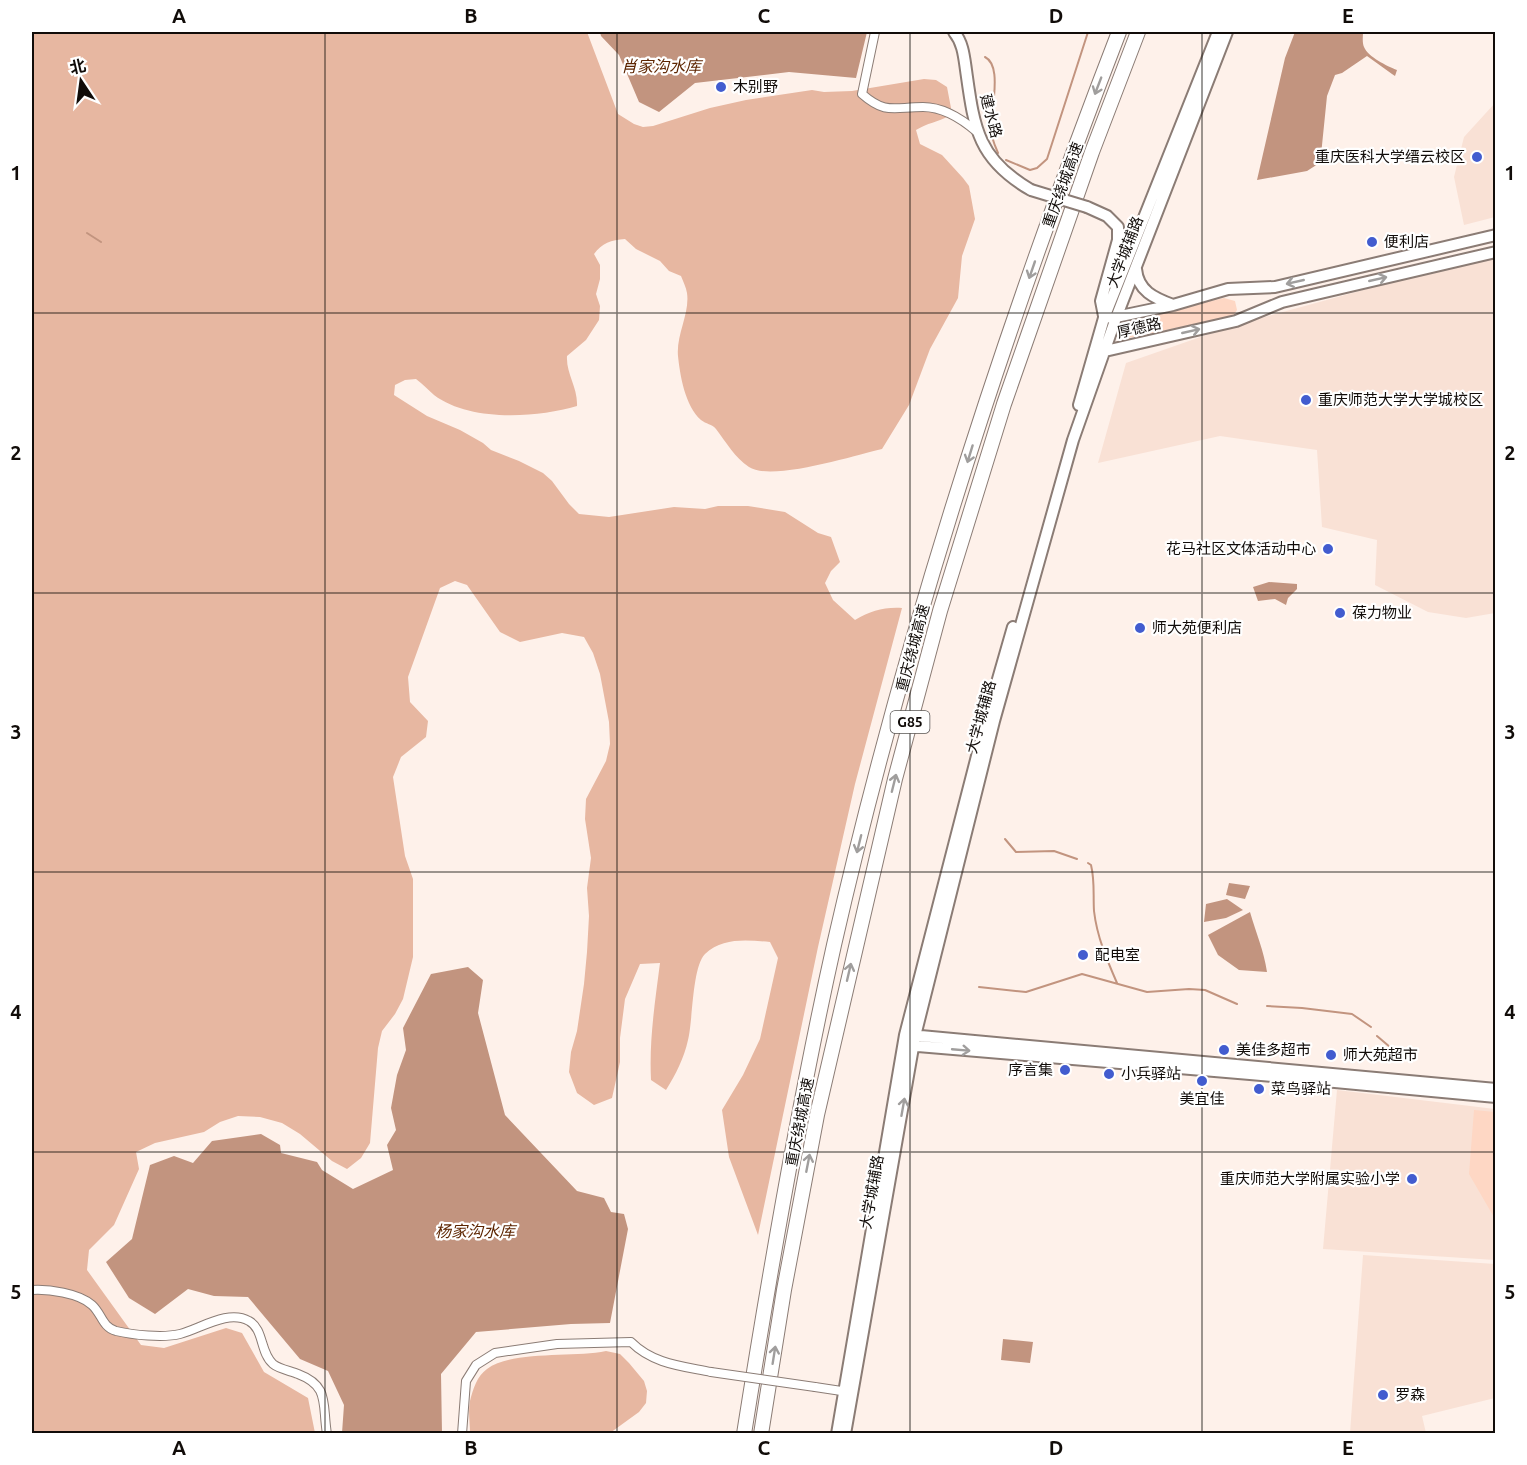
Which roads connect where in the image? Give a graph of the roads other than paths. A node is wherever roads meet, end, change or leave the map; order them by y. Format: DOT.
graph roads {
  1 [pos="875,32"];
  2 [pos="954,32"];
  3 [pos="1119,32"];
  4 [pos="1138,32"];
  5 [pos="1218,32"];
  6 [pos="1227,32"];
  7 [pos="978,132"];
  8 [pos="1496,236"];
  9 [pos="1496,252"];
  10 [pos="1136,266"];
  11 [pos="1173,305"];
  12 [pos="1110,318"];
  13 [pos="1105,351"];
  14 [pos="909,1041"];
  15 [pos="1496,1089"];
  16 [pos="1496,1097"];
  17 [pos="32,1290"];
  18 [pos="848,1392"];
  19 [pos="327,1434"];
  20 [pos="462,1434"];
  21 [pos="744,1434"];
  22 [pos="761,1434"];
  23 [pos="837,1434"];
  24 [pos="845,1434"];
  1 -- 7 [label="street"];
  2 -- 7 [label="street, 建水路"];
  3 -- 21 [label="highway, 重庆绕城高速 / G85, one-way"];
  22 -- 4 [label="highway, 重庆绕城高速 / G85, one-way"];
  5 -- 12 [label="street, 大学城辅路"];
  6 -- 10 [label="street, 大学城辅路"];
  7 -- 12 [label="street, 建水路, bridge"];
  8 -- 11 [label="street, 厚德路, one-way"];
  13 -- 9 [label="street, 厚德路, one-way"];
  10 -- 11 [label="street"];
  10 -- 12 [label="street, 大学城辅路"];
  11 -- 12 [label="street, 厚德路"];
  12 -- 13 [label="street, 厚德路"];
  12 -- 14 [label="street, 大学城辅路"];
  13 -- 14 [label="street, 大学城辅路"];
  14 -- 15 [label="street"];
  14 -- 16 [label="street, one-way"];
  14 -- 18 [label="street, 大学城辅路"];
  17 -- 19 [label="street"];
  18 -- 20 [label="street, bridge"];
  18 -- 23 [label="street, 大学城辅路"];
  18 -- 24 [label="street, 大学城辅路"];
}
